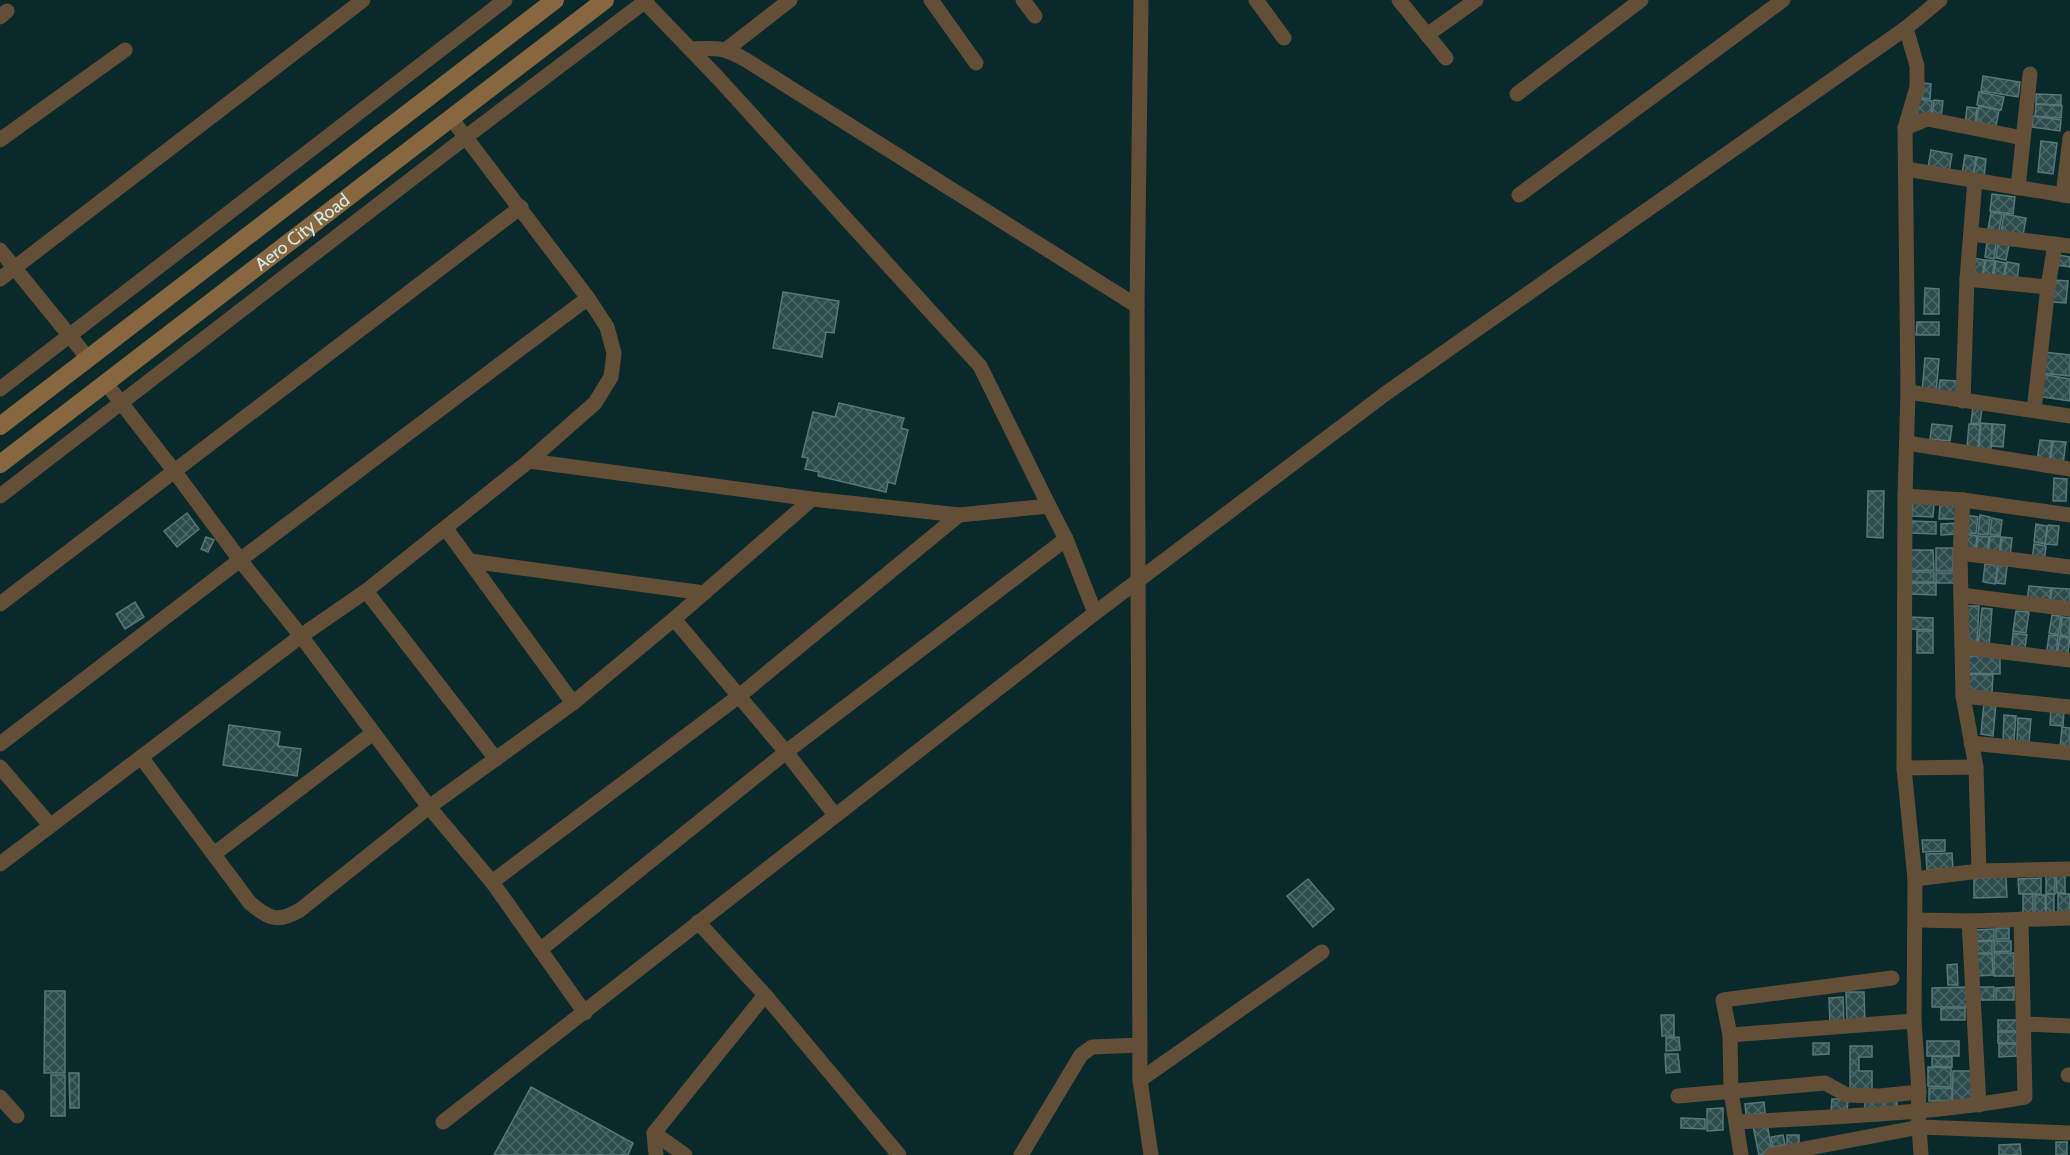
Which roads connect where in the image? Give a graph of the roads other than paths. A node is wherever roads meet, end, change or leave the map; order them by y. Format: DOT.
graph roads {
  1 [pos="363,0"];
  2 [pos="505,0"];
  3 [pos="555,0"];
  4 [pos="605,0"];
  5 [pos="645,0"];
  6 [pos="790,0"];
  7 [pos="931,0"];
  8 [pos="1023,0"];
  9 [pos="1141,0"];
  10 [pos="1256,0"];
  11 [pos="1400,0"];
  12 [pos="1476,0"];
  13 [pos="1641,0"];
  14 [pos="1783,0"];
  15 [pos="1940,0"];
  16 [pos="1035,16"];
  17 [pos="1906,28"];
  18 [pos="1427,35"];
  19 [pos="1284,38"];
  20 [pos="691,49"];
  21 [pos="727,49"];
  22 [pos="125,50"];
  23 [pos="1446,58"];
  24 [pos="976,63"];
  25 [pos="2030,74"];
  26 [pos="1517,94"];
  27 [pos="452,118"];
  28 [pos="1905,128"];
  29 [pos="466,137"];
  30 [pos="2023,138"];
  31 [pos="2070,138"];
  32 [pos="0,140"];
  33 [pos="1906,169"];
  34 [pos="1975,180"];
  35 [pos="2018,188"];
  36 [pos="1519,195"];
  37 [pos="2066,195"];
  38 [pos="521,207"];
  39 [pos="1971,234"];
  40 [pos="2063,245"];
  41 [pos="0,250"];
  42 [pos="14,268"];
  43 [pos="0,279"];
  44 [pos="1967,279"];
  45 [pos="2048,287"];
  46 [pos="588,297"];
  47 [pos="1137,306"];
  48 [pos="69,336"];
  49 [pos="87,357"];
  50 [pos="105,382"];
  51 [pos="0,389"];
  52 [pos="1908,392"];
  53 [pos="1963,401"];
  54 [pos="122,402"];
  55 [pos="2034,410"];
  56 [pos="2070,416"];
  57 [pos="0,426"];
  58 [pos="1907,443"];
  59 [pos="529,461"];
  60 [pos="0,464"];
  61 [pos="2070,469"];
  62 [pos="175,472"];
  63 [pos="0,496"];
  64 [pos="1905,496"];
  65 [pos="812,499"];
  66 [pos="1963,500"];
  67 [pos="1049,506"];
  68 [pos="959,515"];
  69 [pos="2070,515"];
  70 [pos="446,529"];
  71 [pos="1066,539"];
  72 [pos="1960,553"];
  73 [pos="240,560"];
  74 [pos="470,561"];
  75 [pos="2070,567"];
  76 [pos="1138,581"];
  77 [pos="366,591"];
  78 [pos="704,593"];
  79 [pos="1961,595"];
  80 [pos="0,604"];
  81 [pos="2070,609"];
  82 [pos="1095,613"];
  83 [pos="674,619"];
  84 [pos="301,636"];
  85 [pos="1962,647"];
  86 [pos="2070,660"];
  87 [pos="738,696"];
  88 [pos="1963,696"];
  89 [pos="573,703"];
  90 [pos="2070,707"];
  91 [pos="374,733"];
  92 [pos="1971,743"];
  93 [pos="0,744"];
  94 [pos="786,752"];
  95 [pos="2070,753"];
  96 [pos="141,757"];
  97 [pos="496,759"];
  98 [pos="1976,767"];
  99 [pos="0,768"];
  100 [pos="1904,768"];
  101 [pos="429,807"];
  102 [pos="835,815"];
  103 [pos="50,825"];
  104 [pos="214,854"];
  105 [pos="0,864"];
  106 [pos="2070,869"];
  107 [pos="1979,871"];
  108 [pos="1915,879"];
  109 [pos="492,882"];
  110 [pos="2070,918"];
  111 [pos="2021,919"];
  112 [pos="1916,920"];
  113 [pos="1969,921"];
  114 [pos="699,922"];
  115 [pos="540,950"];
  116 [pos="1322,952"];
  117 [pos="1892,978"];
  118 [pos="765,995"];
  119 [pos="585,1012"];
  120 [pos="1914,1022"];
  121 [pos="2024,1024"];
  122 [pos="2070,1026"];
  123 [pos="1730,1035"];
  124 [pos="1140,1045"];
  125 [pos="1140,1080"];
  126 [pos="1731,1090"];
  127 [pos="1920,1092"];
  128 [pos="1678,1096"];
  129 [pos="0,1097"];
  130 [pos="1979,1105"];
  131 [pos="1918,1112"];
  132 [pos="17,1116"];
  133 [pos="443,1122"];
  134 [pos="1737,1122"];
  135 [pos="1920,1128"];
  136 [pos="654,1133"];
  137 [pos="2070,1133"];
  138 [pos="656,1155"];
  139 [pos="685,1155"];
  140 [pos="899,1155"];
  141 [pos="1021,1155"];
  142 [pos="1151,1155"];
  143 [pos="1741,1155"];
  144 [pos="1772,1155"];
  145 [pos="1921,1155"];
  1 -- 42 [label="street"];
  2 -- 48 [label="street"];
  3 -- 49 [label="street, Aero City Road"];
  4 -- 27 [label="street, Aero City Road"];
  5 -- 20 [label="street"];
  5 -- 29 [label="street"];
  6 -- 21 [label="street"];
  7 -- 24 [label="street"];
  8 -- 16 [label="street"];
  9 -- 47 [label="street"];
  10 -- 19 [label="street"];
  11 -- 18 [label="street"];
  12 -- 18 [label="street"];
  13 -- 26 [label="street"];
  14 -- 36 [label="street"];
  15 -- 17 [label="street"];
  17 -- 28 [label="street"];
  17 -- 76 [label="street"];
  18 -- 23 [label="street"];
  20 -- 21 [label="street"];
  20 -- 67 [label="street"];
  21 -- 47 [label="street"];
  22 -- 32 [label="street"];
  25 -- 30 [label="street"];
  27 -- 29 [label="street"];
  27 -- 50 [label="street, Aero City Road"];
  28 -- 30 [label="street"];
  28 -- 33 [label="street"];
  29 -- 38 [label="street"];
  29 -- 54 [label="street"];
  30 -- 35 [label="street"];
  31 -- 37 [label="street"];
  33 -- 34 [label="street"];
  33 -- 52 [label="street"];
  34 -- 35 [label="street"];
  34 -- 39 [label="street"];
  35 -- 37 [label="street"];
  38 -- 46 [label="street"];
  38 -- 62 [label="street"];
  39 -- 40 [label="street"];
  39 -- 44 [label="street"];
  40 -- 45 [label="street"];
  41 -- 42 [label="street"];
  42 -- 43 [label="street"];
  42 -- 48 [label="street"];
  44 -- 45 [label="street"];
  44 -- 53 [label="street"];
  45 -- 55 [label="street"];
  46 -- 59 [label="street"];
  46 -- 73 [label="street"];
  47 -- 76 [label="street"];
  48 -- 49 [label="street"];
  48 -- 51 [label="street"];
  49 -- 57 [label="street, Aero City Road"];
  50 -- 54 [label="street"];
  50 -- 60 [label="street, Aero City Road"];
  52 -- 53 [label="street"];
  52 -- 58 [label="street"];
  53 -- 55 [label="street"];
  54 -- 62 [label="street"];
  54 -- 63 [label="street"];
  55 -- 56 [label="street"];
  58 -- 61 [label="street"];
  58 -- 64 [label="street"];
  59 -- 65 [label="street"];
  59 -- 70 [label="street"];
  62 -- 73 [label="street"];
  62 -- 80 [label="street"];
  64 -- 66 [label="street"];
  64 -- 100 [label="street"];
  65 -- 68 [label="street"];
  65 -- 78 [label="street"];
  66 -- 69 [label="street"];
  66 -- 72 [label="street"];
  67 -- 68 [label="street"];
  67 -- 71 [label="street"];
  68 -- 87 [label="street"];
  70 -- 74 [label="street"];
  70 -- 77 [label="street"];
  71 -- 82 [label="street"];
  71 -- 94 [label="street"];
  72 -- 75 [label="street"];
  72 -- 79 [label="street"];
  73 -- 84 [label="street"];
  73 -- 93 [label="street"];
  74 -- 78 [label="street"];
  74 -- 89 [label="street"];
  76 -- 82 [label="street"];
  76 -- 124 [label="street"];
  77 -- 84 [label="street"];
  77 -- 97 [label="street"];
  78 -- 83 [label="street"];
  79 -- 81 [label="street"];
  79 -- 85 [label="street"];
  82 -- 102 [label="street"];
  83 -- 87 [label="street"];
  83 -- 89 [label="street"];
  84 -- 91 [label="street"];
  84 -- 96 [label="street"];
  85 -- 86 [label="street"];
  85 -- 88 [label="street"];
  87 -- 94 [label="street"];
  87 -- 109 [label="street"];
  88 -- 90 [label="street"];
  88 -- 92 [label="street"];
  89 -- 97 [label="street"];
  91 -- 101 [label="street"];
  91 -- 104 [label="street"];
  92 -- 95 [label="street"];
  92 -- 98 [label="street"];
  94 -- 102 [label="street"];
  94 -- 115 [label="street"];
  96 -- 103 [label="street"];
  96 -- 104 [label="street"];
  97 -- 101 [label="street"];
  98 -- 100 [label="street"];
  98 -- 107 [label="street"];
  99 -- 103 [label="street"];
  100 -- 108 [label="street"];
  101 -- 104 [label="street"];
  101 -- 109 [label="street"];
  102 -- 114 [label="street"];
  103 -- 105 [label="street"];
  106 -- 107 [label="street"];
  107 -- 108 [label="street"];
  108 -- 112 [label="street"];
  109 -- 115 [label="street"];
  110 -- 111 [label="street"];
  111 -- 113 [label="street"];
  111 -- 121 [label="street"];
  112 -- 113 [label="street"];
  112 -- 120 [label="street"];
  113 -- 130 [label="street"];
  114 -- 118 [label="street"];
  114 -- 119 [label="street"];
  115 -- 119 [label="street"];
  116 -- 125 [label="street"];
  117 -- 123 [label="street"];
  118 -- 136 [label="street"];
  118 -- 140 [label="street"];
  119 -- 133 [label="street"];
  120 -- 123 [label="street"];
  120 -- 127 [label="street"];
  121 -- 122 [label="street"];
  121 -- 130 [label="street"];
  123 -- 126 [label="street"];
  124 -- 125 [label="street"];
  124 -- 141 [label="street"];
  125 -- 142 [label="street"];
  126 -- 127 [label="street"];
  126 -- 128 [label="street"];
  126 -- 134 [label="street"];
  127 -- 131 [label="street"];
  129 -- 132 [label="street"];
  130 -- 131 [label="street"];
  131 -- 134 [label="street"];
  131 -- 135 [label="street"];
  134 -- 143 [label="street"];
  135 -- 137 [label="street"];
  135 -- 144 [label="street"];
  135 -- 145 [label="street"];
  136 -- 138 [label="street"];
  136 -- 139 [label="street"];
}
